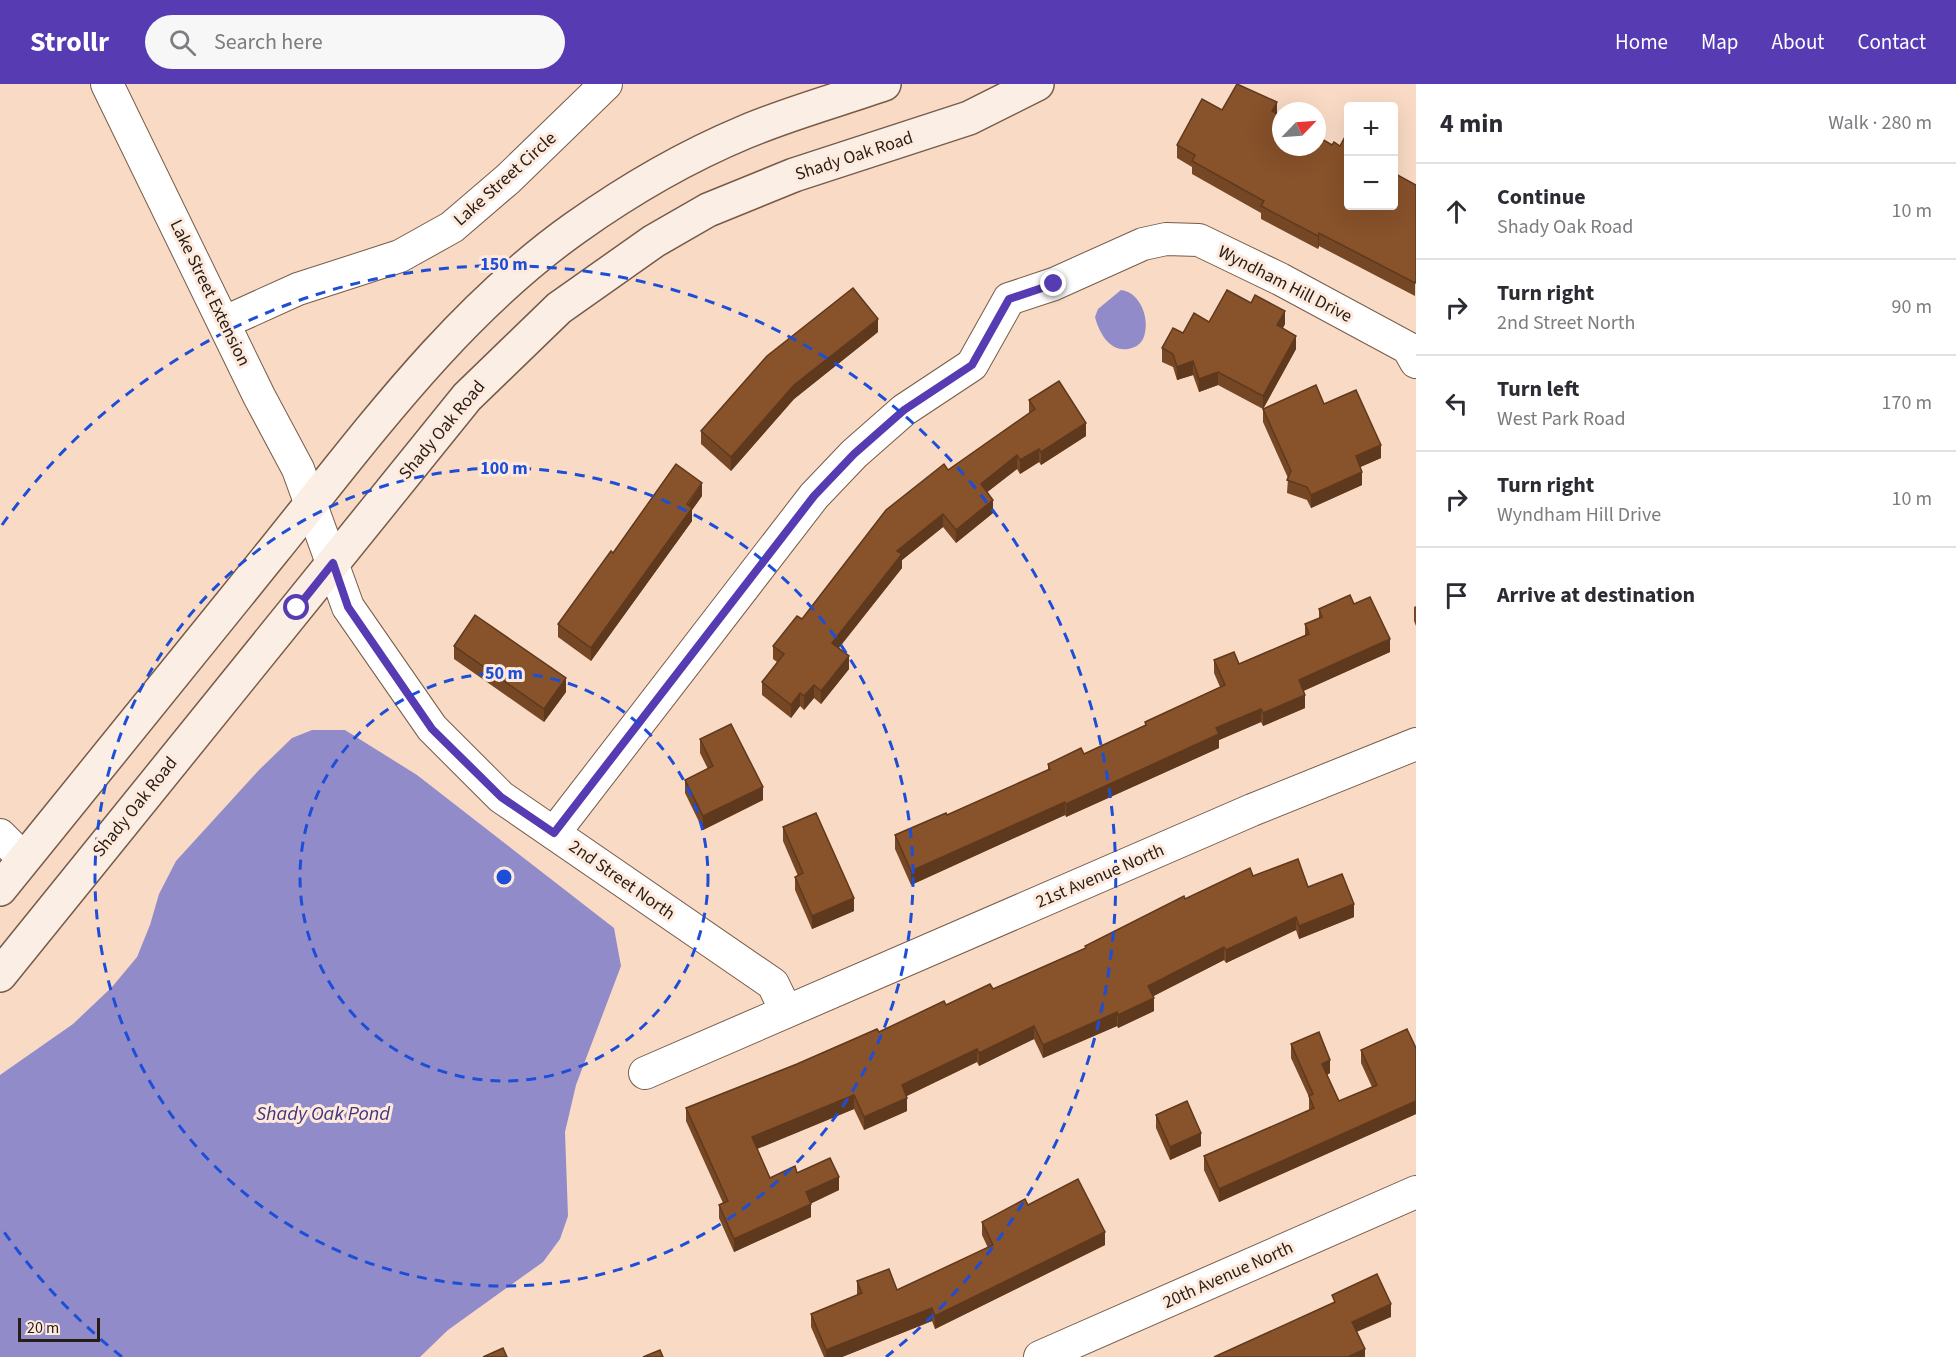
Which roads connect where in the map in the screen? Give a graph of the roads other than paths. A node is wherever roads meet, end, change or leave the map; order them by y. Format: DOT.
graph roads {
  1 [pos="107,84"];
  2 [pos="606,84"];
  3 [pos="884,84"];
  4 [pos="1037,84"];
  5 [pos="225,322"];
  6 [pos="1416,362"];
  7 [pos="312,502"];
  8 [pos="333,563"];
  9 [pos="1416,744"];
  10 [pos="554,833"];
  11 [pos="0,835"];
  12 [pos="24,859"];
  13 [pos="0,889"];
  14 [pos="0,975"];
  15 [pos="786,1011"];
  16 [pos="645,1073"];
  17 [pos="1416,1192"];
  18 [pos="1040,1357"];
  1 -- 5 [label="street, Lake Street Extension"];
  2 -- 5 [label="street, Lake Street Circle"];
  3 -- 7 [label="main road"];
  4 -- 8 [label="main road, Shady Oak Road"];
  5 -- 7 [label="street, Lake Street Extension"];
  6 -- 10 [label="street, Wyndham Hill Drive"];
  7 -- 8 [label="street, 2nd Street North"];
  7 -- 12 [label="main road"];
  8 -- 10 [label="street, 2nd Street North"];
  8 -- 14 [label="main road, Shady Oak Road"];
  9 -- 15 [label="street, 21st Avenue North"];
  10 -- 15 [label="street, 2nd Street North"];
  11 -- 12 [label="street"];
  12 -- 13 [label="main road"];
  15 -- 16 [label="street, 21st Avenue North"];
  17 -- 18 [label="street, 20th Avenue North"];
}
